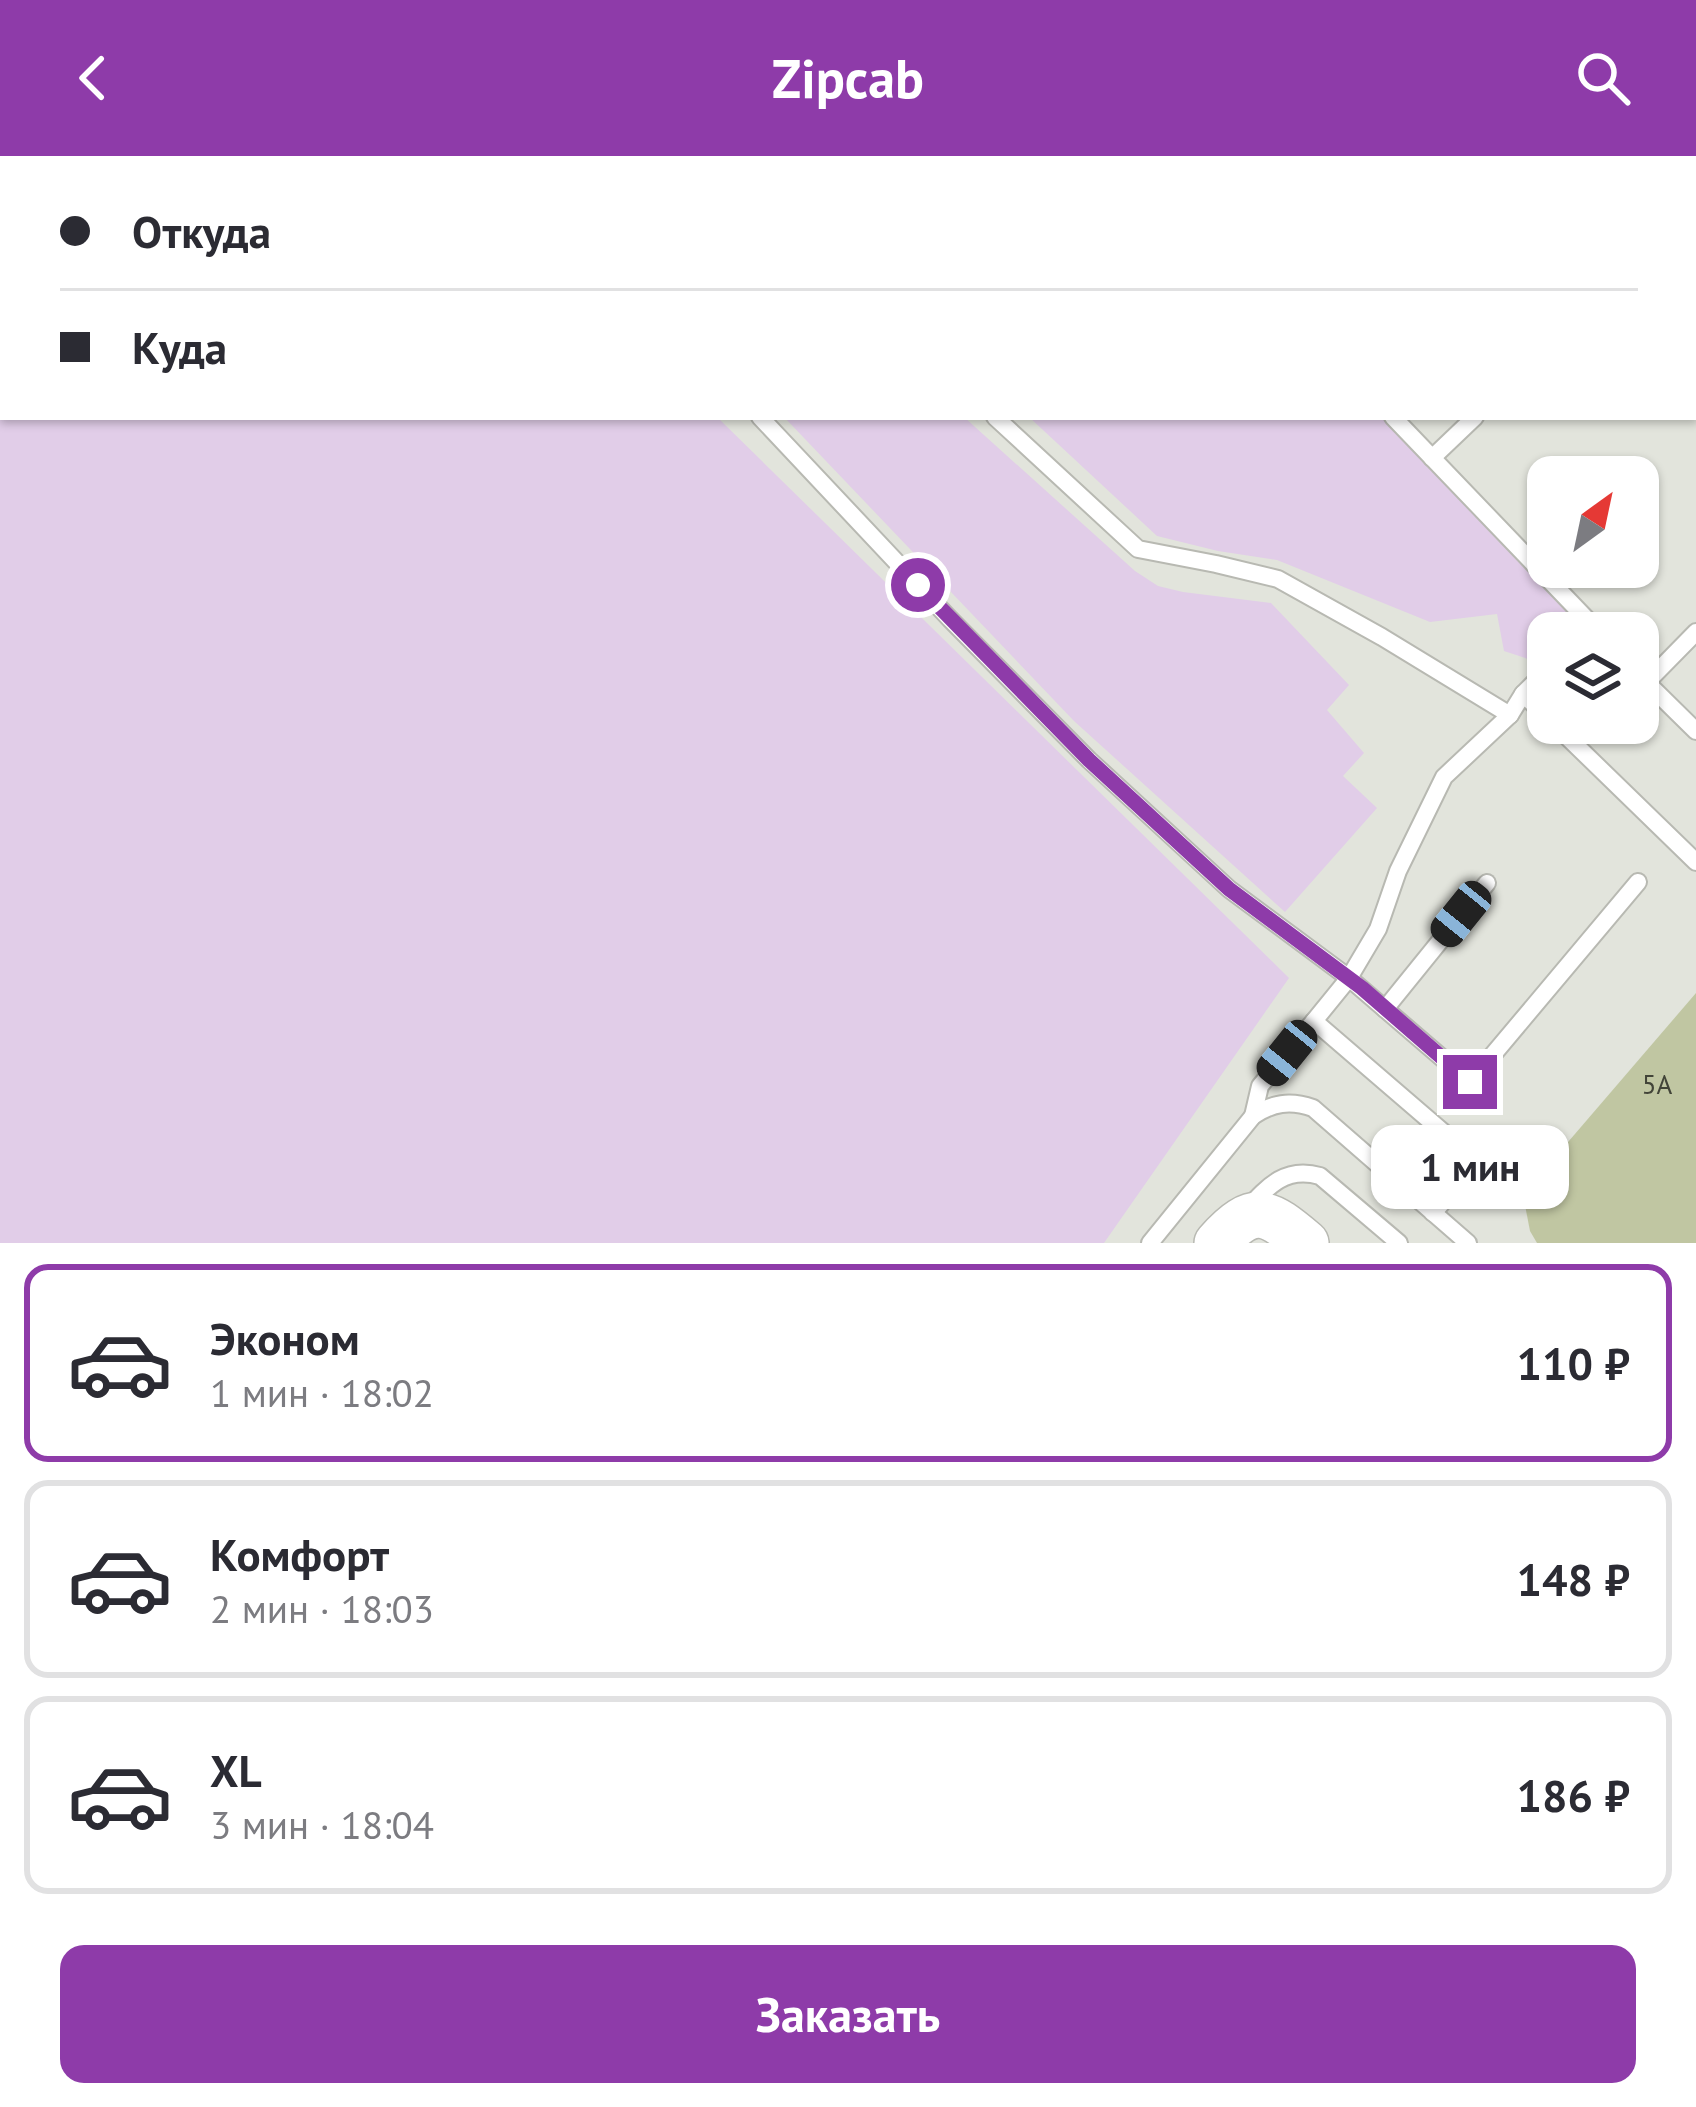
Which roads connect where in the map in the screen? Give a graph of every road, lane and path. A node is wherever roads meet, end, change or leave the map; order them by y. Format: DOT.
graph roads {
  1 [pos="763,420"];
  2 [pos="998,420"];
  3 [pos="1396,420"];
  4 [pos="1472,420"];
  5 [pos="1432,458"];
  6 [pos="1574,612"];
  7 [pos="1696,632"];
  8 [pos="1659,664"];
  9 [pos="1527,690"];
  10 [pos="1523,694"];
  11 [pos="1659,695"];
  12 [pos="1527,698"];
  13 [pos="1510,715"];
  14 [pos="1696,731"];
  15 [pos="1576,744"];
  16 [pos="1696,862"];
  17 [pos="1637,882"];
  18 [pos="1486,883"];
  19 [pos="1349,978"];
  20 [pos="1385,1009"];
  21 [pos="1314,1021"];
  22 [pos="1252,1117"];
  23 [pos="1433,1213"];
  24 [pos="1226,1233"];
  25 [pos="1150,1243"];
  26 [pos="1306,1243"];
  27 [pos="1399,1243"];
  28 [pos="1468,1243"];
  1 -- 19 [label="lane"];
  2 -- 13 [label="lane"];
  3 -- 5 [label="lane"];
  4 -- 5 [label="lane"];
  5 -- 6 [label="lane"];
  7 -- 8 [label="lane"];
  9 -- 10 [label="lane"];
  10 -- 12 [label="lane"];
  10 -- 13 [label="lane"];
  11 -- 14 [label="lane"];
  13 -- 19 [label="lane"];
  15 -- 16 [label="lane"];
  17 -- 20 [label="lane"];
  18 -- 20 [label="lane"];
  19 -- 20 [label="lane"];
  19 -- 21 [label="lane"];
  21 -- 22 [label="lane"];
  21 -- 23 [label="lane"];
  22 -- 23 [label="lane"];
  22 -- 25 [label="lane"];
  23 -- 28 [label="lane"];
  24 -- 26 [label="main road"];
  24 -- 27 [label="lane"];
}
